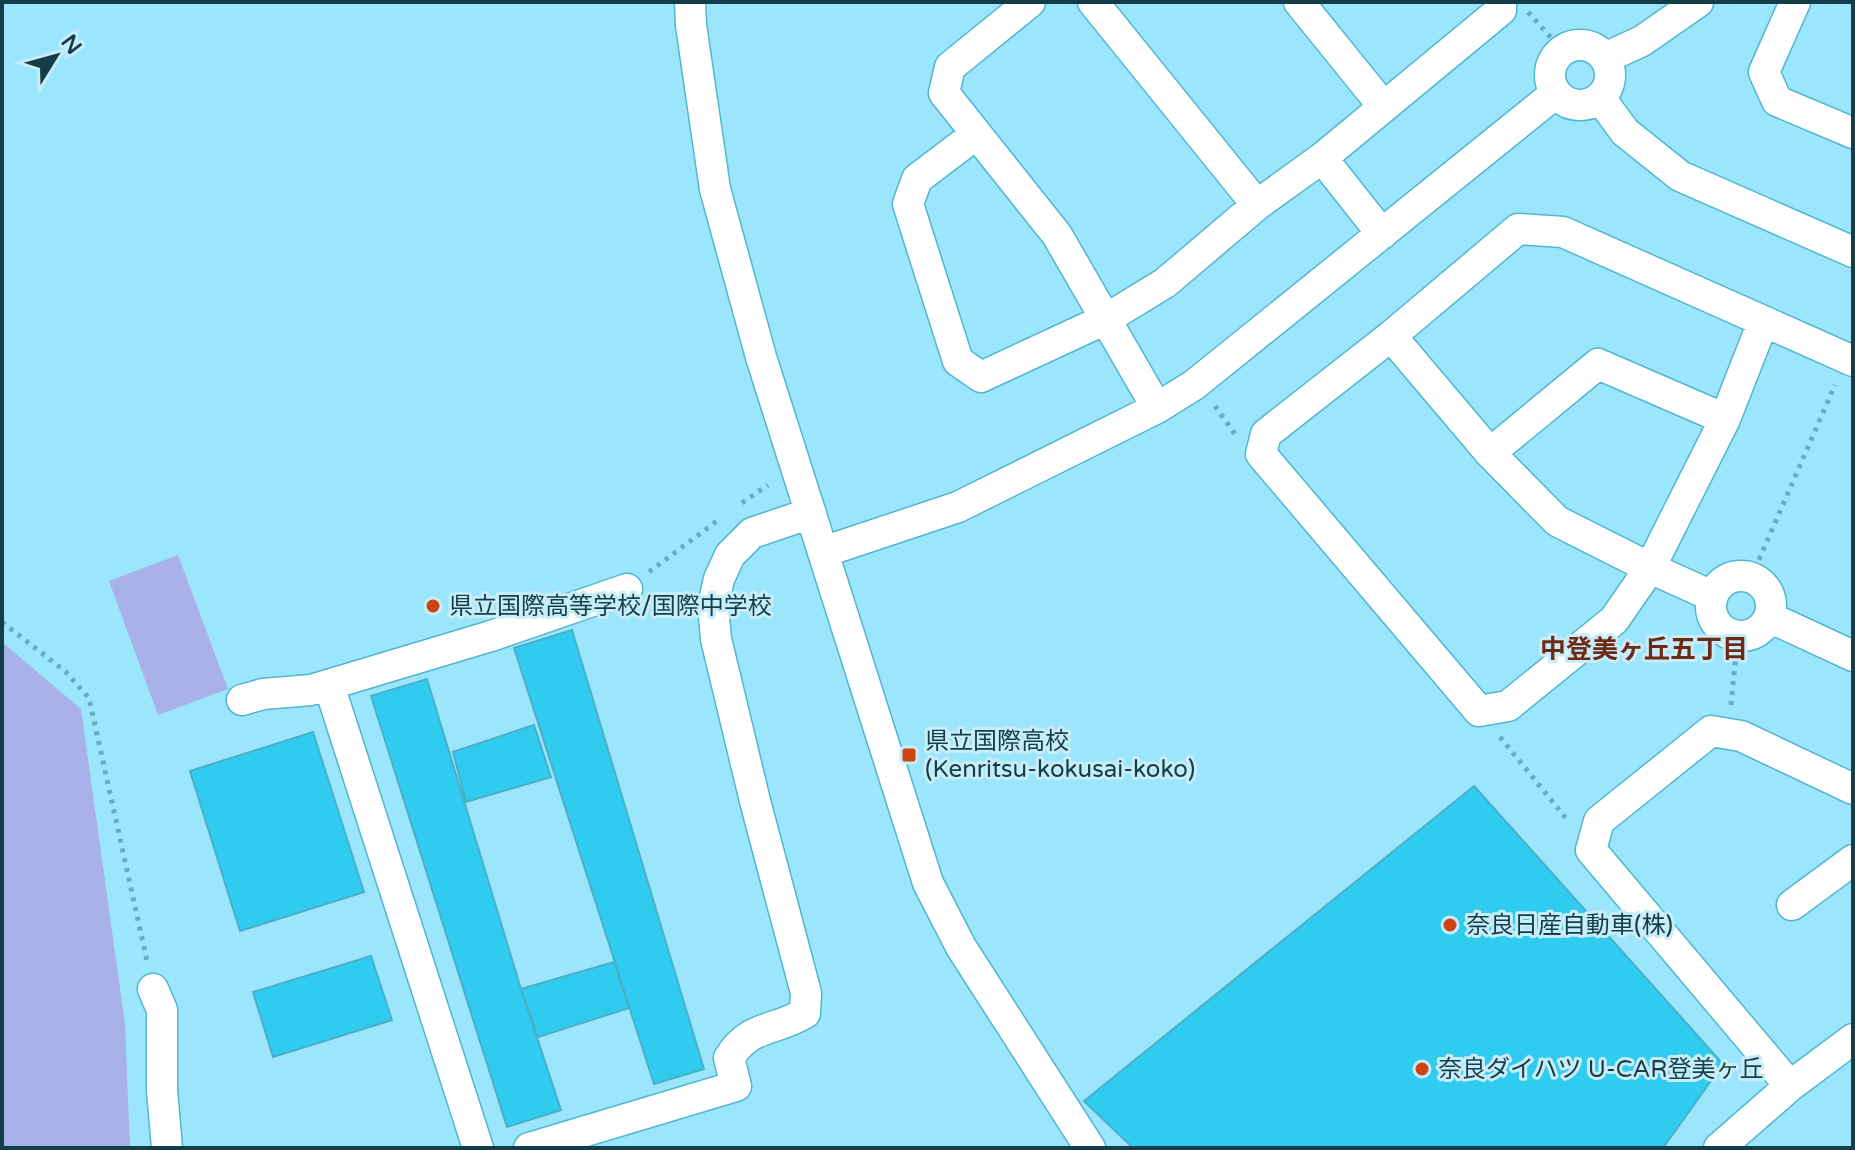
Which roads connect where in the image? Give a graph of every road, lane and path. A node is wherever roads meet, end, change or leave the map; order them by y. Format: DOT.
graph roads {
  1 [pos="690,2"];
  2 [pos="1030,2"];
  3 [pos="1093,2"];
  4 [pos="1299,2"];
  5 [pos="1501,2"];
  6 [pos="1520,2"];
  7 [pos="1698,2"];
  8 [pos="1795,2"];
  9 [pos="1563,51"];
  10 [pos="1605,58"];
  11 [pos="1556,93"];
  12 [pos="1600,98"];
  13 [pos="1383,106"];
  14 [pos="1853,133"];
  15 [pos="975,135"];
  16 [pos="1322,158"];
  17 [pos="1257,205"];
  18 [pos="1382,234"];
  19 [pos="1853,252"];
  20 [pos="1106,319"];
  21 [pos="1763,322"];
  22 [pos="1391,336"];
  23 [pos="1851,354"];
  24 [pos="1210,399"];
  25 [pos="1157,408"];
  26 [pos="1725,419"];
  27 [pos="1490,453"];
  28 [pos="1261,454"];
  29 [pos="811,513"];
  30 [pos="722,517"];
  31 [pos="823,552"];
  32 [pos="1650,568"];
  33 [pos="1751,578"];
  34 [pos="627,589"];
  35 [pos="1712,596"];
  36 [pos="1769,617"];
  37 [pos="2,622"];
  38 [pos="1736,654"];
  39 [pos="1853,656"];
  40 [pos="329,685"];
  41 [pos="242,700"];
  42 [pos="1479,711"];
  43 [pos="1726,734"];
  44 [pos="1853,789"];
  45 [pos="1591,850"];
  46 [pos="1853,860"];
  47 [pos="1792,905"];
  48 [pos="153,989"];
  49 [pos="1853,1039"];
  50 [pos="1790,1086"];
  51 [pos="167,1148"];
  52 [pos="478,1148"];
  53 [pos="529,1148"];
  54 [pos="1090,1148"];
  55 [pos="1719,1148"];
  1 -- 29 [label="street"];
  2 -- 15 [label="street"];
  3 -- 17 [label="street"];
  4 -- 13 [label="street"];
  5 -- 13 [label="street"];
  6 -- 9 [label="path"];
  7 -- 10 [label="street"];
  8 -- 14 [label="street"];
  9 -- 10 [label="street"];
  9 -- 11 [label="street"];
  10 -- 12 [label="street"];
  11 -- 12 [label="street"];
  11 -- 18 [label="street"];
  12 -- 19 [label="street"];
  13 -- 16 [label="street"];
  15 -- 20 [label="street"];
  15 -- 20 [label="street"];
  16 -- 17 [label="street"];
  16 -- 18 [label="street"];
  17 -- 20 [label="street"];
  18 -- 25 [label="street"];
  20 -- 25 [label="street"];
  21 -- 22 [label="street"];
  21 -- 23 [label="street"];
  21 -- 26 [label="street"];
  22 -- 27 [label="street"];
  22 -- 28 [label="street"];
  23 -- 33 [label="path"];
  24 -- 28 [label="path"];
  25 -- 31 [label="street"];
  26 -- 27 [label="street"];
  26 -- 32 [label="street"];
  27 -- 32 [label="street"];
  28 -- 42 [label="street"];
  29 -- 31 [label="street"];
  29 -- 53 [label="street"];
  30 -- 34 [label="path"];
  31 -- 54 [label="street"];
  32 -- 35 [label="street"];
  32 -- 42 [label="street"];
  33 -- 35 [label="street"];
  33 -- 36 [label="street"];
  34 -- 40 [label="street"];
  35 -- 36 [label="street"];
  36 -- 39 [label="street"];
  37 -- 48 [label="path"];
  38 -- 43 [label="path"];
  40 -- 41 [label="street"];
  40 -- 52 [label="street"];
  42 -- 45 [label="path"];
  43 -- 44 [label="street"];
  43 -- 45 [label="street"];
  45 -- 50 [label="street"];
  46 -- 47 [label="street"];
  48 -- 51 [label="street"];
  49 -- 50 [label="street"];
  50 -- 55 [label="street"];
}
